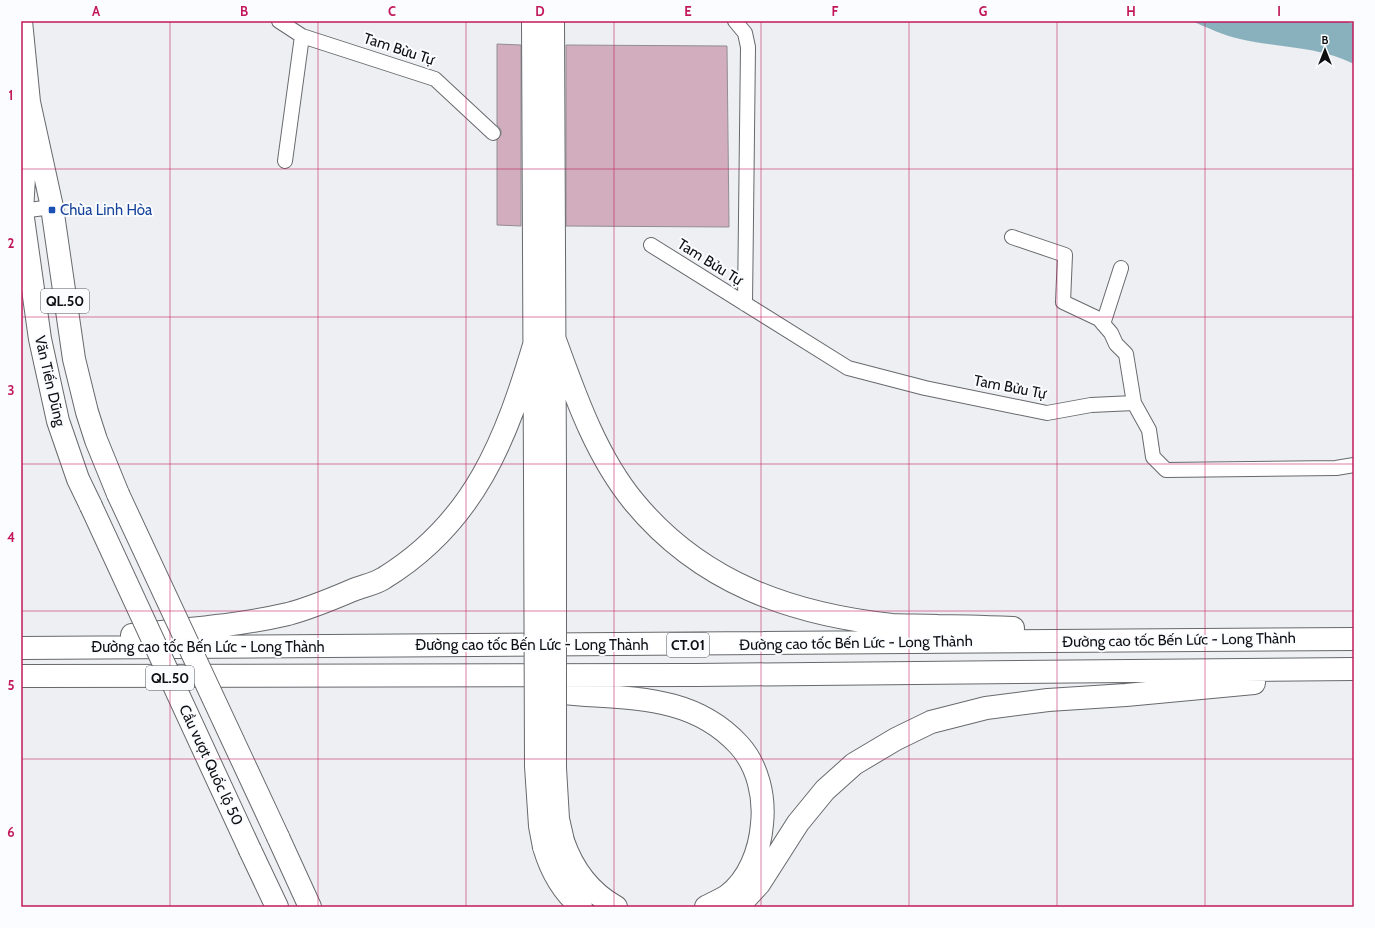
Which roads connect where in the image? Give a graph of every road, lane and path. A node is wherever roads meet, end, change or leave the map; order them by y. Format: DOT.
graph roads {
  1 [pos="21,21"];
  2 [pos="279,21"];
  3 [pos="534,21"];
  4 [pos="553,21"];
  5 [pos="735,21"];
  6 [pos="302,36"];
  7 [pos="29,102"];
  8 [pos="493,133"];
  9 [pos="285,161"];
  10 [pos="52,207"];
  11 [pos="22,211"];
  12 [pos="1012,236"];
  13 [pos="651,245"];
  14 [pos="1121,268"];
  15 [pos="745,304"];
  16 [pos="1103,324"];
  17 [pos="545,341"];
  18 [pos="1134,403"];
  19 [pos="1354,465"];
  20 [pos="118,494"];
  21 [pos="91,506"];
  22 [pos="1354,638"];
  23 [pos="21,647"];
  24 [pos="1354,669"];
  25 [pos="1354,674"];
  26 [pos="21,676"];
  27 [pos="313,676"];
  28 [pos="554,844"];
  29 [pos="277,907"];
  30 [pos="310,907"];
  31 [pos="581,907"];
  32 [pos="616,907"];
  33 [pos="706,907"];
  34 [pos="738,907"];
  1 -- 7 [label="highway, QL.50"];
  2 -- 6 [label="street, Tam Bừu Tự"];
  3 -- 17 [label="highway"];
  4 -- 17 [label="highway"];
  5 -- 15 [label="street"];
  6 -- 8 [label="street, Tam Bừu Tự"];
  6 -- 9 [label="street"];
  7 -- 10 [label="highway, Văn Tiến Dũng / QL.50"];
  7 -- 11 [label="highway, Văn Tiến Dũng / QL.50"];
  10 -- 11 [label="street"];
  10 -- 20 [label="highway, Văn Tiến Dũng / QL.50"];
  11 -- 21 [label="highway, Văn Tiến Dũng / QL.50"];
  12 -- 16 [label="street"];
  13 -- 15 [label="street, Tam Bửu Tự"];
  14 -- 16 [label="street"];
  15 -- 18 [label="street, Tam Bửu Tự"];
  16 -- 18 [label="street"];
  17 -- 22 [label="highway"];
  17 -- 23 [label="highway"];
  17 -- 28 [label="highway, bridge"];
  18 -- 19 [label="street"];
  20 -- 30 [label="highway, Cầu vượt Quốc lộ 50 / QL.50, bridge"];
  21 -- 29 [label="highway, Cầu vượt Quốc lộ 50 / QL.50, bridge"];
  22 -- 23 [label="highway, Đường cao tốc Bến Lức - Long Thành / CT.01"];
  24 -- 27 [label="highway, Đường cao tốc Bến Lức - Long Thành / CT.01"];
  25 -- 34 [label="highway"];
  26 -- 27 [label="highway, Đường cao tốc Bến Lức - Long Thành / CT.01"];
  27 -- 33 [label="highway"];
  28 -- 31 [label="highway"];
  28 -- 32 [label="highway"];
}
